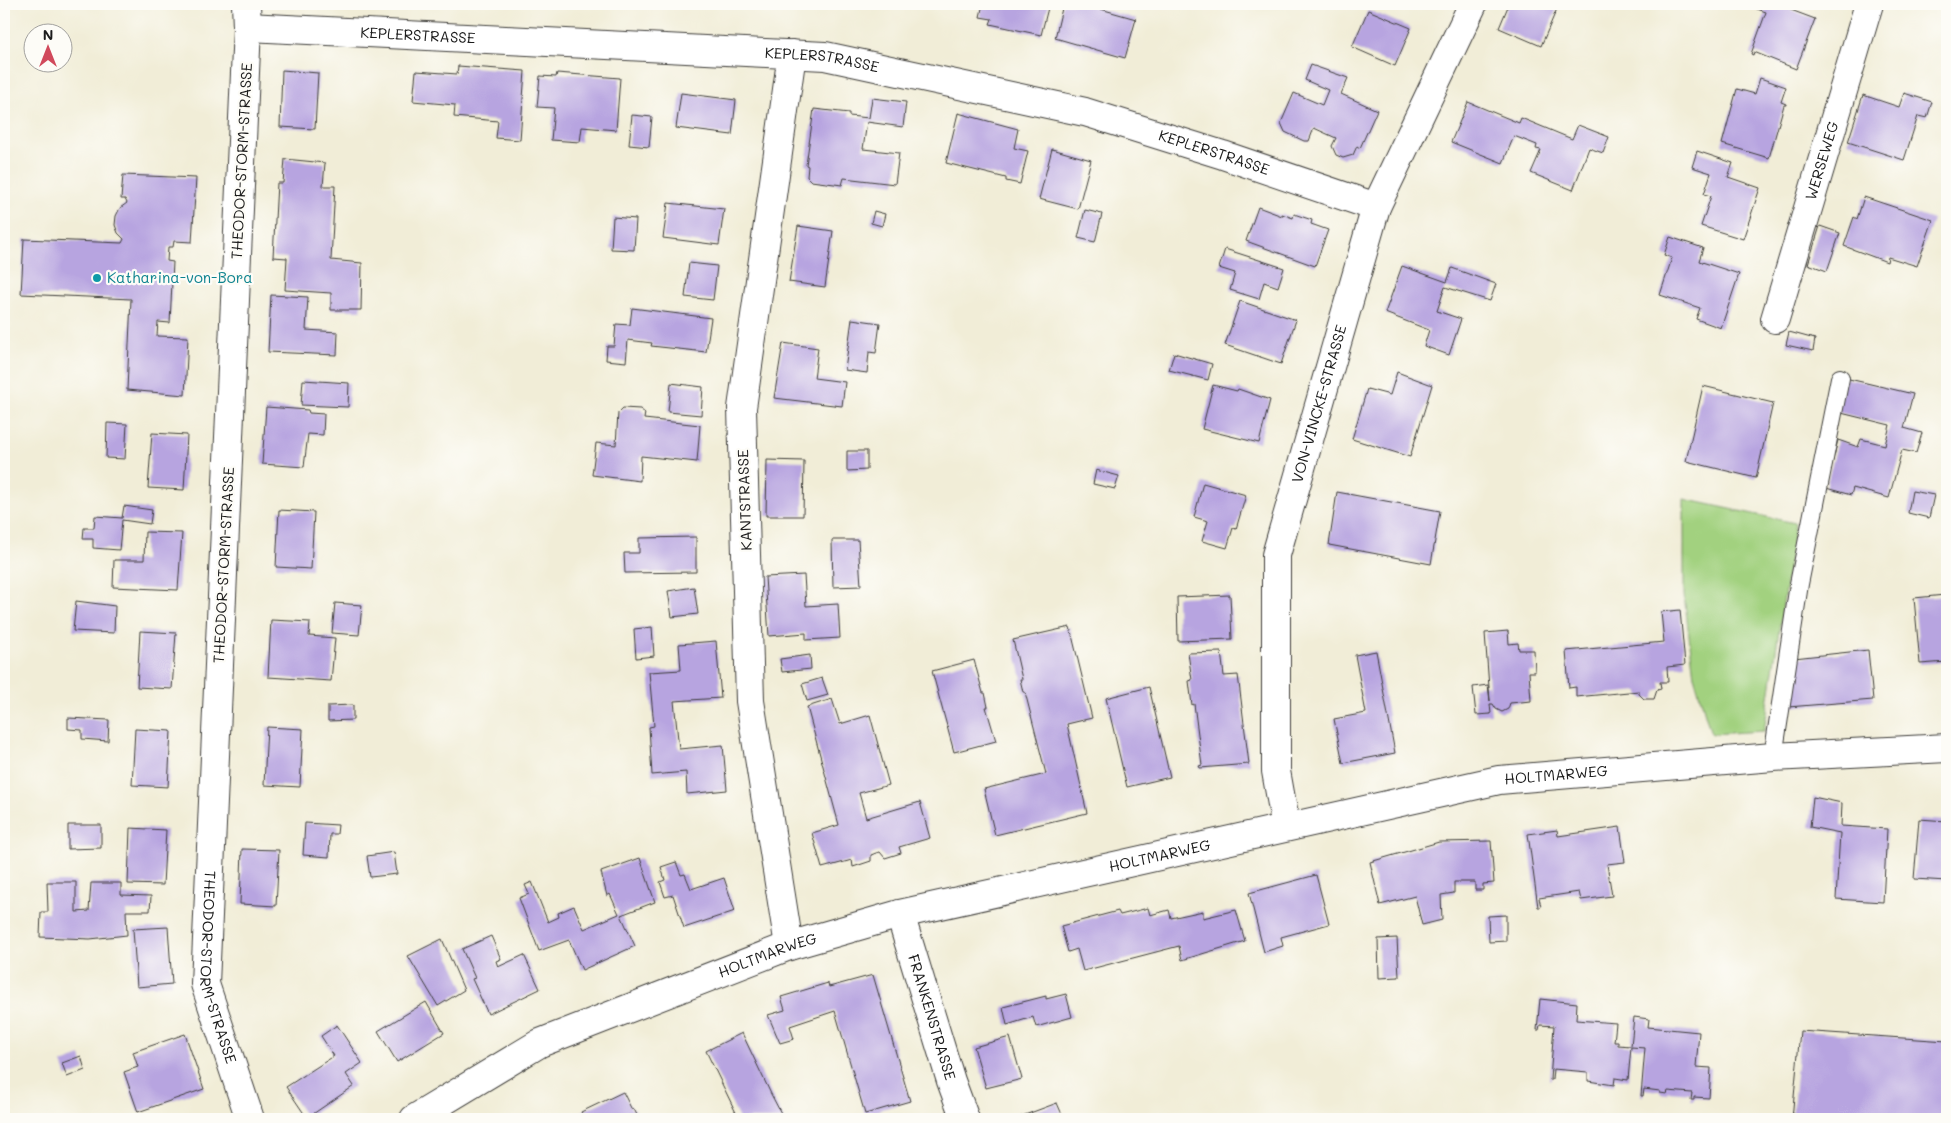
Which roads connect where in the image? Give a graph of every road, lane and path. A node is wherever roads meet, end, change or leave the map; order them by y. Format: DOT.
graph roads {
  1 [pos="1473,4"];
  2 [pos="1869,4"];
  3 [pos="247,15"];
  4 [pos="792,54"];
  5 [pos="1376,207"];
  6 [pos="1776,319"];
  7 [pos="1840,378"];
  8 [pos="1947,748"];
  9 [pos="1773,757"];
  10 [pos="1286,826"];
  11 [pos="900,914"];
  12 [pos="789,946"];
  13 [pos="250,1119"];
  14 [pos="414,1119"];
  15 [pos="965,1119"];
  1 -- 5 [label="street, VON-VINCKE-STRASSE"];
  2 -- 6 [label="street, WERSEWEG"];
  3 -- 4 [label="street, KEPLERSTRASSE"];
  3 -- 13 [label="street, THEODOR-STORM-STRASSE"];
  4 -- 5 [label="street, KEPLERSTRASSE"];
  4 -- 12 [label="street, KANTSTRASSE"];
  5 -- 10 [label="street, VON-VINCKE-STRASSE"];
  7 -- 9 [label="lane"];
  8 -- 9 [label="street, HOLTMARWEG"];
  9 -- 10 [label="street, HOLTMARWEG"];
  10 -- 11 [label="street, HOLTMARWEG"];
  11 -- 12 [label="street, HOLTMARWEG"];
  11 -- 15 [label="street, FRANKENSTRASSE"];
  12 -- 14 [label="street, HOLTMARWEG"];
}
